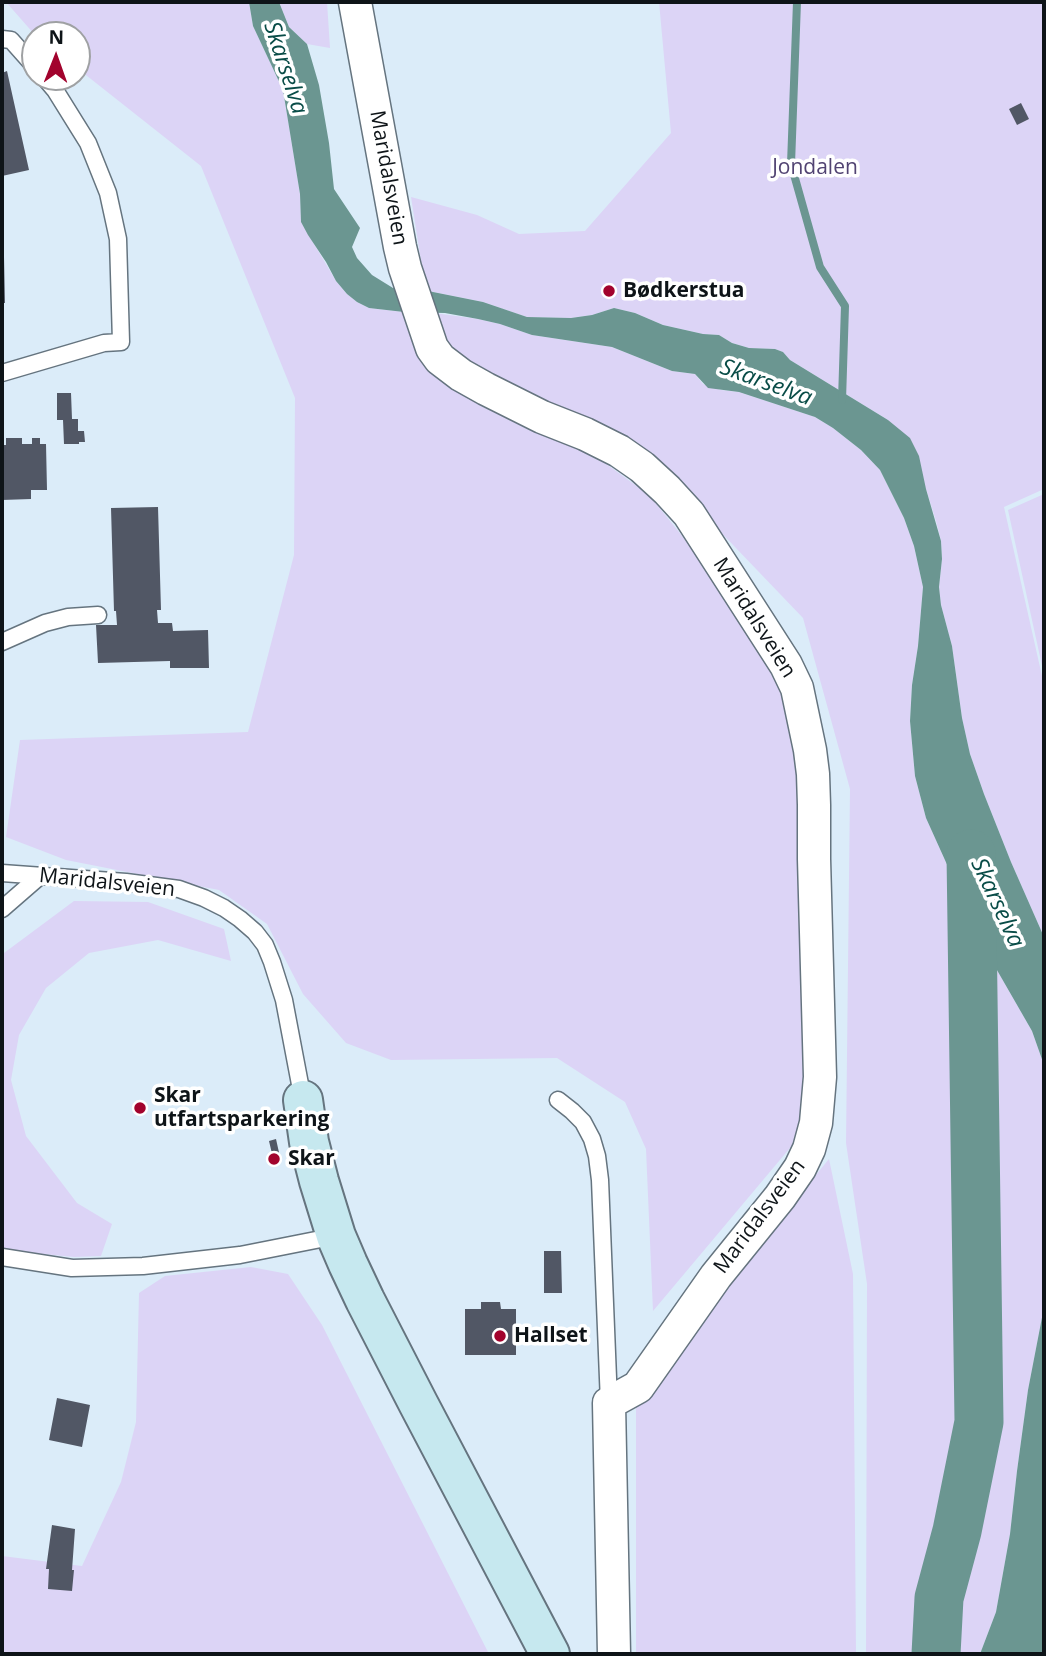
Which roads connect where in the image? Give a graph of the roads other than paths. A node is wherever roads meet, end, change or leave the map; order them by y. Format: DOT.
graph roads {
  1 [pos="355,2"];
  2 [pos="2,38"];
  3 [pos="21,51"];
  4 [pos="56,91"];
  5 [pos="2,373"];
  6 [pos="98,615"];
  7 [pos="2,642"];
  8 [pos="2,873"];
  9 [pos="40,876"];
  10 [pos="2,909"];
  11 [pos="303,1100"];
  12 [pos="558,1100"];
  13 [pos="336,1236"];
  14 [pos="2,1257"];
  15 [pos="609,1403"];
  16 [pos="550,1654"];
  17 [pos="614,1654"];
  1 -- 15 [label="street, Maridalsveien"];
  2 -- 3 [label="lane"];
  4 -- 5 [label="lane"];
  6 -- 7 [label="lane"];
  8 -- 9 [label="lane, Maridalsveien"];
  9 -- 10 [label="lane"];
  9 -- 11 [label="lane, Maridalsveien"];
  11 -- 13 [label="street, Maridalsveien"];
  12 -- 15 [label="lane"];
  13 -- 14 [label="lane"];
  13 -- 16 [label="street, Maridalsveien"];
  15 -- 17 [label="street"];
}
